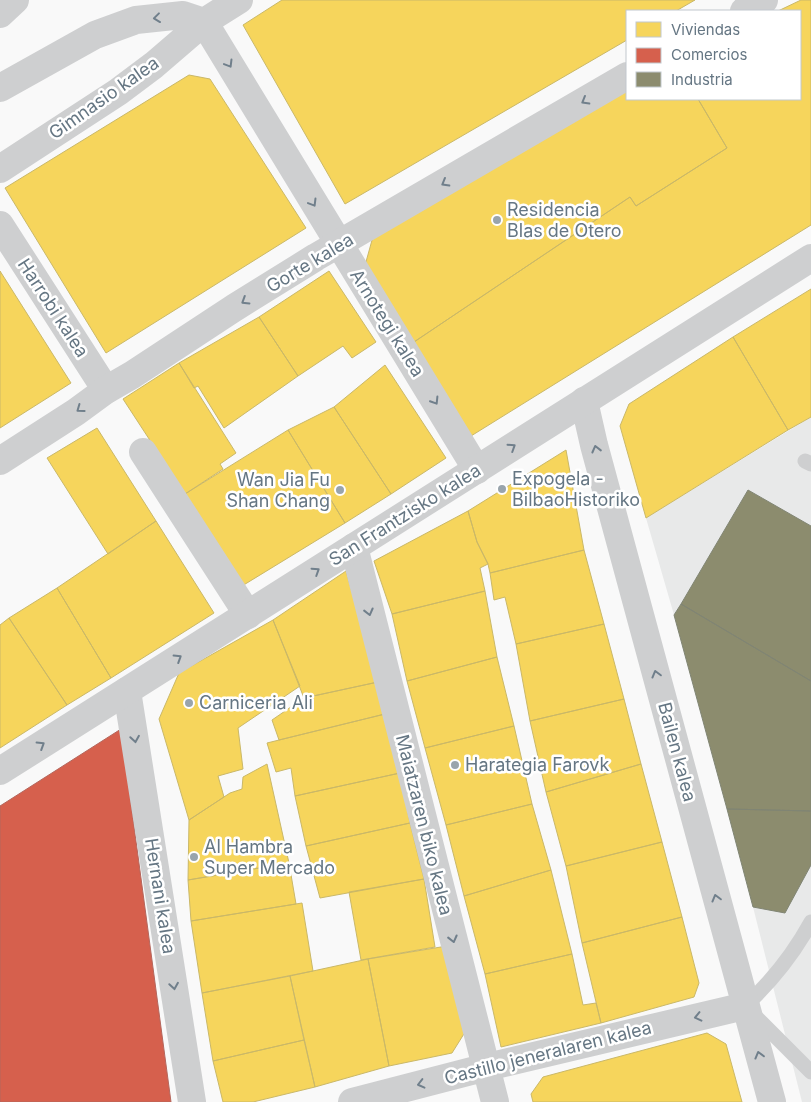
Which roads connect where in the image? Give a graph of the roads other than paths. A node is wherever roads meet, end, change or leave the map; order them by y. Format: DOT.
graph roads {
  1 [pos="15,0"];
  2 [pos="239,0"];
  3 [pos="764,0"];
  4 [pos="746,10"];
  5 [pos="0,14"];
  6 [pos="204,22"];
  7 [pos="626,77"];
  8 [pos="0,88"];
  9 [pos="0,169"];
  10 [pos="0,225"];
  11 [pos="340,245"];
  12 [pos="811,258"];
  13 [pos="106,390"];
  14 [pos="584,401"];
  15 [pos="143,452"];
  16 [pos="0,461"];
  17 [pos="477,470"];
  18 [pos="354,547"];
  19 [pos="248,615"];
  20 [pos="128,691"];
  21 [pos="0,771"];
  22 [pos="811,922"];
  23 [pos="745,1006"];
  24 [pos="487,1067"];
  25 [pos="811,1072"];
  26 [pos="192,1102"];
  27 [pos="352,1102"];
  28 [pos="495,1102"];
  29 [pos="772,1102"];
  1 -- 5 [label="street"];
  2 -- 6 [label="street, Gimnasio kalea"];
  3 -- 4 [label="street"];
  6 -- 8 [label="street, one-way"];
  6 -- 9 [label="street, Gimnasio kalea"];
  6 -- 11 [label="street, Arnotegi kalea, one-way"];
  7 -- 11 [label="street, Gorte kalea, one-way"];
  10 -- 13 [label="street, Harrobi kalea"];
  11 -- 13 [label="street, Gorte kalea, one-way"];
  11 -- 17 [label="street, Arnotegi kalea, one-way"];
  12 -- 14 [label="street, San Frantzisko kalea"];
  13 -- 16 [label="street, Gorte kalea, one-way"];
  17 -- 14 [label="street, San Frantzisko kalea, one-way"];
  23 -- 14 [label="street, Bailen kalea, one-way"];
  15 -- 19 [label="street"];
  17 -- 18 [label="street, San Frantzisko kalea"];
  19 -- 18 [label="street, San Frantzisko kalea, one-way"];
  18 -- 24 [label="street, Maiatzaren biko kalea, one-way"];
  20 -- 19 [label="street, San Frantzisko kalea, one-way"];
  21 -- 20 [label="street, San Frantzisko kalea, one-way"];
  20 -- 26 [label="street, Hernani kalea, one-way"];
  22 -- 23 [label="lane"];
  23 -- 24 [label="street, Castillo jeneralaren kalea, one-way"];
  23 -- 25 [label="lane"];
  29 -- 23 [label="street, Bailen kalea, one-way"];
  24 -- 27 [label="street, Castillo jeneralaren kalea, one-way"];
  24 -- 28 [label="street, Maiatzaren biko kalea"];
}
